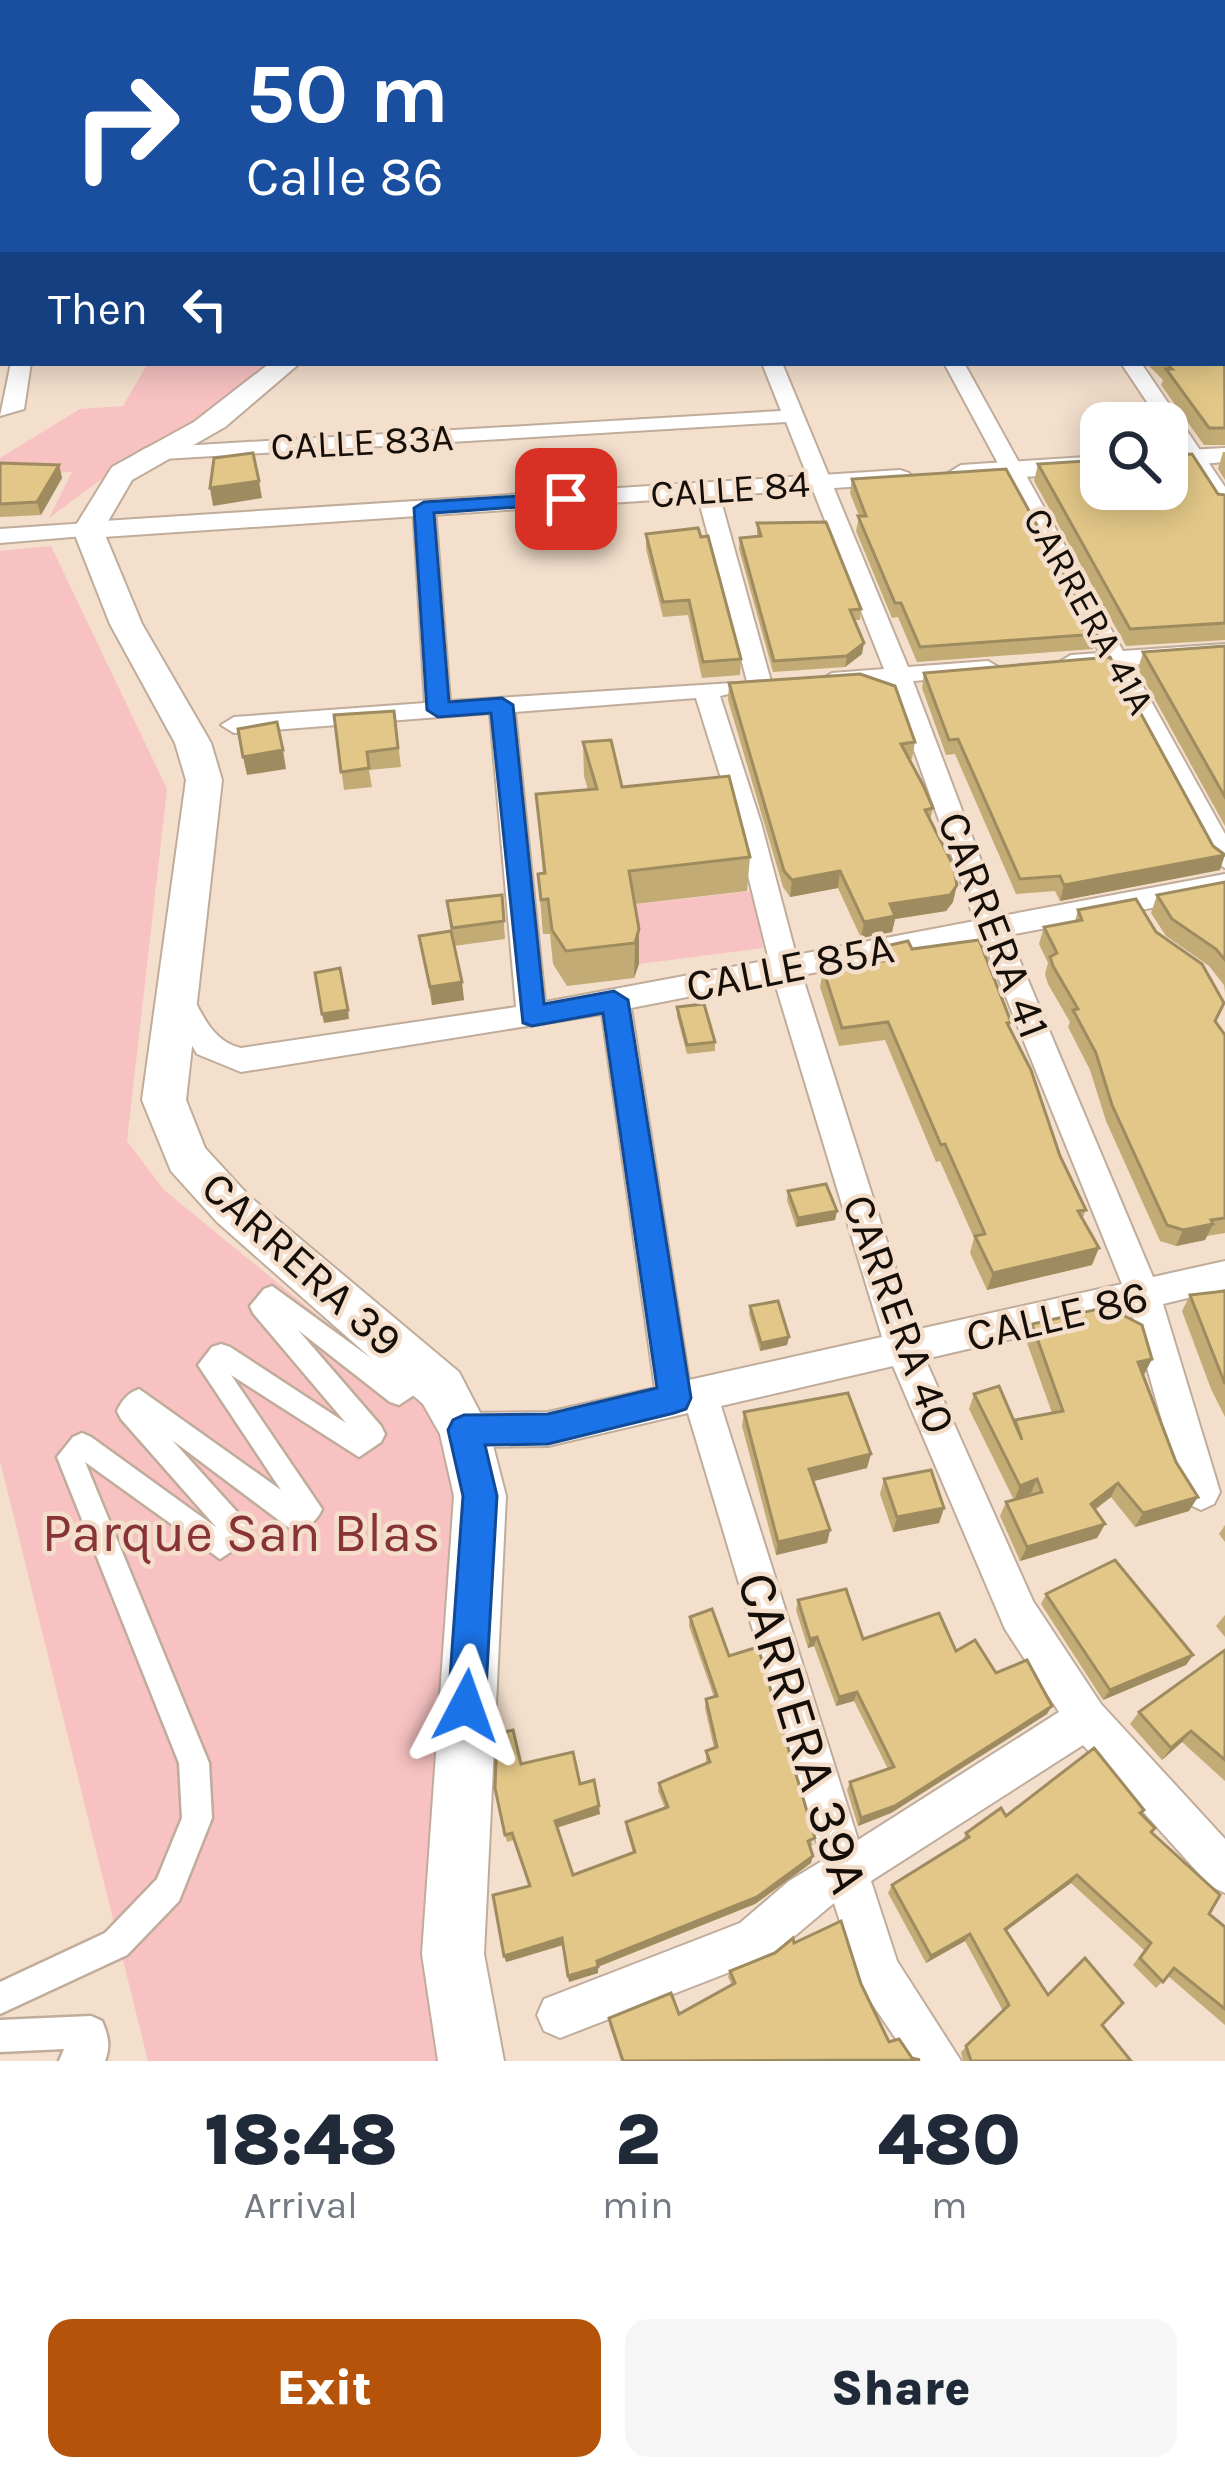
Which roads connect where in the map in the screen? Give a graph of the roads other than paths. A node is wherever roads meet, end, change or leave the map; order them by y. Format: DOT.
graph roads {
  1 [pos="20,366"];
  2 [pos="282,366"];
  3 [pos="773,366"];
  4 [pos="955,366"];
  5 [pos="1133,366"];
  6 [pos="7,410"];
  7 [pos="792,416"];
  8 [pos="146,454"];
  9 [pos="1225,455"];
  10 [pos="1188,458"];
  11 [pos="1195,458"];
  12 [pos="1080,465"];
  13 [pos="1012,470"];
  14 [pos="822,483"];
  15 [pos="707,490"];
  16 [pos="1225,502"];
  17 [pos="424,508"];
  18 [pos="88,530"];
  19 [pos="0,536"];
  20 [pos="1225,651"];
  21 [pos="1115,659"];
  22 [pos="1051,664"];
  23 [pos="1007,667"];
  24 [pos="899,675"];
  25 [pos="784,684"];
  26 [pos="706,689"];
  27 [pos="502,705"];
  28 [pos="438,710"];
  29 [pos="234,725"];
  30 [pos="1225,859"];
  31 [pos="1225,884"];
  32 [pos="992,928"];
  33 [pos="785,968"];
  34 [pos="176,992"];
  35 [pos="614,1000"];
  36 [pos="532,1016"];
  37 [pos="297,1268"];
  38 [pos="1225,1275"];
  39 [pos="1144,1296"];
  40 [pos="904,1351"];
  41 [pos="687,1395"];
  42 [pos="464,1430"];
  43 [pos="1201,1492"];
  44 [pos="1087,1718"];
  45 [pos="1219,1846"];
  46 [pos="844,1872"];
  47 [pos="0,1998"];
  48 [pos="560,2015"];
  49 [pos="0,2036"];
  50 [pos="75,2061"];
  51 [pos="471,2061"];
  52 [pos="938,2061"];
  1 -- 6 [label="street"];
  2 -- 8 [label="main road"];
  3 -- 7 [label="street, CARRERA 41"];
  4 -- 13 [label="street, CARRERA 41A"];
  5 -- 11 [label="street"];
  7 -- 8 [label="street, CALLE 83A"];
  7 -- 14 [label="street, CARRERA 41"];
  8 -- 18 [label="main road"];
  9 -- 11 [label="street"];
  10 -- 11 [label="street"];
  11 -- 16 [label="street"];
  12 -- 13 [label="street, CALLE 84"];
  13 -- 14 [label="street, CALLE 84"];
  13 -- 21 [label="street, CARRERA 41A"];
  14 -- 15 [label="street, CALLE 84"];
  14 -- 24 [label="street, CARRERA 41"];
  15 -- 17 [label="street, CALLE 84"];
  15 -- 25 [label="street"];
  17 -- 18 [label="street, CALLE 84"];
  17 -- 28 [label="street"];
  18 -- 19 [label="street, CALLE 84"];
  18 -- 34 [label="main road, CARRERA 39"];
  20 -- 21 [label="street"];
  21 -- 22 [label="street"];
  21 -- 30 [label="street, CARRERA 41A"];
  23 -- 24 [label="street"];
  24 -- 25 [label="street"];
  24 -- 32 [label="street, CARRERA 41"];
  25 -- 26 [label="street"];
  26 -- 27 [label="street"];
  26 -- 33 [label="street, CARRERA 40"];
  27 -- 28 [label="street"];
  27 -- 36 [label="street"];
  28 -- 29 [label="street"];
  31 -- 32 [label="street, CALLE 85A"];
  32 -- 33 [label="street, CALLE 85A"];
  32 -- 39 [label="street, CARRERA 41"];
  33 -- 35 [label="street, CALLE 85A"];
  33 -- 40 [label="street, CARRERA 40"];
  34 -- 36 [label="street, CALLE 85A"];
  34 -- 37 [label="main road, CARRERA 39"];
  35 -- 36 [label="street, CALLE 85A"];
  35 -- 41 [label="street, CARRERA 39A"];
  37 -- 42 [label="main road, CARRERA 39"];
  37 -- 47 [label="street"];
  38 -- 39 [label="street, CALLE 86"];
  39 -- 40 [label="street, CALLE 86"];
  39 -- 43 [label="street, CARRERA 41"];
  40 -- 41 [label="street, CALLE 86"];
  40 -- 44 [label="street, CARRERA 40"];
  41 -- 42 [label="street, CALLE 86"];
  41 -- 46 [label="street, CARRERA 39A"];
  42 -- 51 [label="main road, CARRERA 39"];
  44 -- 45 [label="street, CARRERA 40"];
  44 -- 46 [label="street"];
  46 -- 48 [label="street"];
  46 -- 52 [label="street, CARRERA 39A"];
  49 -- 50 [label="street"];
}
